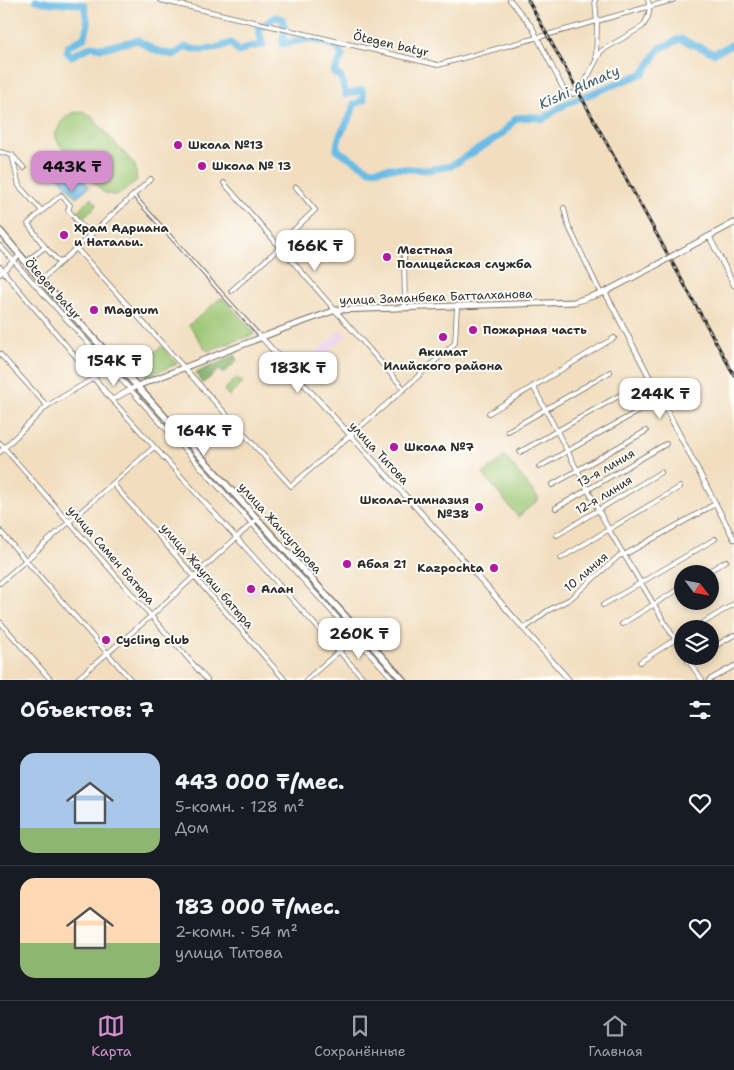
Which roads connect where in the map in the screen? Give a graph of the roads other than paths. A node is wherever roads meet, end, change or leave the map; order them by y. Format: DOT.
graph roads {
  1 [pos="160,0"];
  2 [pos="510,0"];
  3 [pos="595,0"];
  4 [pos="648,0"];
  5 [pos="673,0"];
  6 [pos="596,57"];
  7 [pos="0,152"];
  8 [pos="12,155"];
  9 [pos="24,168"];
  10 [pos="150,179"];
  11 [pos="224,183"];
  12 [pos="296,187"];
  13 [pos="133,195"];
  14 [pos="564,208"];
  15 [pos="42,211"];
  16 [pos="734,223"];
  17 [pos="0,231"];
  18 [pos="90,236"];
  19 [pos="709,236"];
  20 [pos="0,246"];
  21 [pos="279,246"];
  22 [pos="45,247"];
  23 [pos="76,248"];
  24 [pos="20,255"];
  25 [pos="404,255"];
  26 [pos="26,262"];
  27 [pos="60,263"];
  28 [pos="1,271"];
  29 [pos="41,280"];
  30 [pos="734,284"];
  31 [pos="230,291"];
  32 [pos="603,293"];
  33 [pos="224,296"];
  34 [pos="457,306"];
  35 [pos="405,307"];
  36 [pos="336,310"];
  37 [pos="261,337"];
  38 [pos="614,338"];
  39 [pos="0,354"];
  40 [pos="184,368"];
  41 [pos="610,372"];
  42 [pos="94,378"];
  43 [pos="137,386"];
  44 [pos="533,386"];
  45 [pos="404,389"];
  46 [pos="629,390"];
  47 [pos="112,400"];
  48 [pos="47,406"];
  49 [pos="644,408"];
  50 [pos="546,409"];
  51 [pos="488,413"];
  52 [pos="557,430"];
  53 [pos="508,431"];
  54 [pos="646,431"];
  55 [pos="350,437"];
  56 [pos="0,443"];
  57 [pos="666,444"];
  58 [pos="4,448"];
  59 [pos="154,448"];
  60 [pos="568,450"];
  61 [pos="0,452"];
  62 [pos="520,452"];
  63 [pos="539,467"];
  64 [pos="577,470"];
  65 [pos="661,472"];
  66 [pos="114,485"];
  67 [pos="552,485"];
  68 [pos="680,487"];
  69 [pos="588,490"];
  70 [pos="715,504"];
  71 [pos="556,508"];
  72 [pos="598,509"];
  73 [pos="258,518"];
  74 [pos="70,522"];
  75 [pos="609,530"];
  76 [pos="0,531"];
  77 [pos="557,535"];
  78 [pos="237,537"];
  79 [pos="715,539"];
  80 [pos="734,539"];
  81 [pos="624,555"];
  82 [pos="561,558"];
  83 [pos="26,561"];
  84 [pos="726,561"];
  85 [pos="719,565"];
  86 [pos="194,576"];
  87 [pos="640,582"];
  88 [pos="0,583"];
  89 [pos="674,592"];
  90 [pos="655,603"];
  91 [pos="734,604"];
  92 [pos="603,605"];
  93 [pos="150,616"];
  94 [pos="708,620"];
  95 [pos="0,622"];
  96 [pos="622,624"];
  97 [pos="524,629"];
  98 [pos="360,633"];
  99 [pos="734,635"];
  100 [pos="674,637"];
  101 [pos="674,640"];
  102 [pos="719,644"];
  103 [pos="340,652"];
  104 [pos="107,654"];
  105 [pos="640,662"];
  106 [pos="691,665"];
  107 [pos="734,666"];
  108 [pos="51,680"];
  109 [pos="76,680"];
  110 [pos="131,680"];
  111 [pos="207,680"];
  112 [pos="285,680"];
  113 [pos="306,680"];
  114 [pos="365,680"];
  115 [pos="394,680"];
  116 [pos="403,680"];
  117 [pos="569,680"];
  118 [pos="702,680"];
  119 [pos="709,680"];
  1 -- 5 [label="street, Ötegen batyr"];
  2 -- 6 [label="street"];
  3 -- 6 [label="street"];
  4 -- 6 [label="street"];
  7 -- 8 [label="street"];
  8 -- 9 [label="street"];
  8 -- 15 [label="street"];
  10 -- 13 [label="street"];
  11 -- 21 [label="street"];
  12 -- 21 [label="street"];
  13 -- 18 [label="street"];
  13 -- 33 [label="street, улица Титова"];
  14 -- 32 [label="street"];
  15 -- 18 [label="street"];
  15 -- 22 [label="street"];
  16 -- 19 [label="main road"];
  17 -- 24 [label="main road, улица Жансугурова"];
  18 -- 23 [label="street"];
  19 -- 30 [label="street"];
  19 -- 32 [label="main road, улица Заманбека Батталханова, bridge"];
  20 -- 115 [label="street, Ötegen batyr"];
  21 -- 31 [label="street"];
  21 -- 36 [label="street"];
  22 -- 26 [label="street"];
  22 -- 27 [label="street"];
  23 -- 27 [label="street"];
  23 -- 40 [label="street"];
  24 -- 26 [label="main road, улица Жансугурова"];
  24 -- 28 [label="street"];
  25 -- 35 [label="street"];
  26 -- 29 [label="main road, улица Жансугурова"];
  27 -- 29 [label="street"];
  28 -- 42 [label="street"];
  29 -- 43 [label="main road, улица Жансугурова"];
  31 -- 33 [label="street"];
  32 -- 34 [label="main road, улица Заманбека Батталханова"];
  32 -- 70 [label="street"];
  33 -- 37 [label="street, улица Титова"];
  34 -- 35 [label="main road, улица Заманбека Батталханова"];
  34 -- 45 [label="street"];
  35 -- 36 [label="main road, улица Заманбека Батталханова"];
  36 -- 37 [label="main road, улица Заманбека Батталханова"];
  36 -- 45 [label="street"];
  37 -- 40 [label="main road, улица Заманбека Батталханова"];
  37 -- 55 [label="street, улица Титова"];
  38 -- 44 [label="street"];
  39 -- 48 [label="street"];
  40 -- 43 [label="main road, улица Заманбека Батталханова"];
  40 -- 55 [label="street"];
  41 -- 50 [label="street"];
  42 -- 47 [label="street"];
  42 -- 48 [label="street"];
  43 -- 47 [label="street"];
  43 -- 73 [label="main road, улица Жансугурова"];
  44 -- 50 [label="street"];
  44 -- 51 [label="street"];
  45 -- 55 [label="street"];
  46 -- 52 [label="street"];
  47 -- 59 [label="street"];
  48 -- 58 [label="street"];
  49 -- 60 [label="street"];
  50 -- 52 [label="street"];
  50 -- 53 [label="street"];
  52 -- 60 [label="street"];
  52 -- 62 [label="street"];
  54 -- 64 [label="street"];
  55 -- 97 [label="street, улица Титова"];
  56 -- 58 [label="street, улица Самен Батыра"];
  57 -- 69 [label="street, 13-я линия"];
  58 -- 61 [label="street"];
  58 -- 74 [label="street, улица Самен Батыра"];
  59 -- 66 [label="street"];
  59 -- 78 [label="street"];
  60 -- 63 [label="street"];
  60 -- 64 [label="street"];
  64 -- 67 [label="street"];
  64 -- 69 [label="street"];
  65 -- 72 [label="street, 12-я линия"];
  66 -- 74 [label="street"];
  66 -- 86 [label="street, улица Жаугаш батыра"];
  68 -- 75 [label="street"];
  69 -- 71 [label="street, 13-я линия"];
  69 -- 72 [label="street"];
  70 -- 80 [label="street"];
  70 -- 81 [label="street, 10 линия"];
  72 -- 75 [label="street"];
  72 -- 77 [label="street, 12-я линия"];
  73 -- 78 [label="street"];
  73 -- 98 [label="main road, улица Жансугурова"];
  74 -- 83 [label="street"];
  74 -- 93 [label="street, улица Самен Батыра"];
  75 -- 81 [label="street"];
  75 -- 82 [label="street"];
  76 -- 83 [label="street"];
  78 -- 86 [label="street"];
  78 -- 103 [label="street"];
  79 -- 87 [label="street"];
  81 -- 87 [label="street"];
  81 -- 97 [label="street, 10 линия"];
  83 -- 88 [label="street"];
  83 -- 104 [label="street"];
  84 -- 85 [label="street"];
  86 -- 93 [label="street"];
  86 -- 112 [label="street, улица Жаугаш батыра"];
  87 -- 90 [label="street"];
  87 -- 92 [label="street"];
  89 -- 90 [label="street"];
  90 -- 96 [label="street"];
  90 -- 100 [label="street"];
  91 -- 94 [label="street"];
  93 -- 104 [label="street"];
  93 -- 111 [label="street, улица Самен Батыра"];
  95 -- 108 [label="street"];
  97 -- 117 [label="street, улица Титова"];
  98 -- 103 [label="street"];
  98 -- 116 [label="main road, улица Жансугурова"];
  99 -- 102 [label="street"];
  101 -- 105 [label="street"];
  103 -- 113 [label="street"];
  103 -- 114 [label="street"];
  104 -- 109 [label="street"];
  104 -- 110 [label="street"];
  106 -- 118 [label="street"];
  107 -- 119 [label="street"];
}
